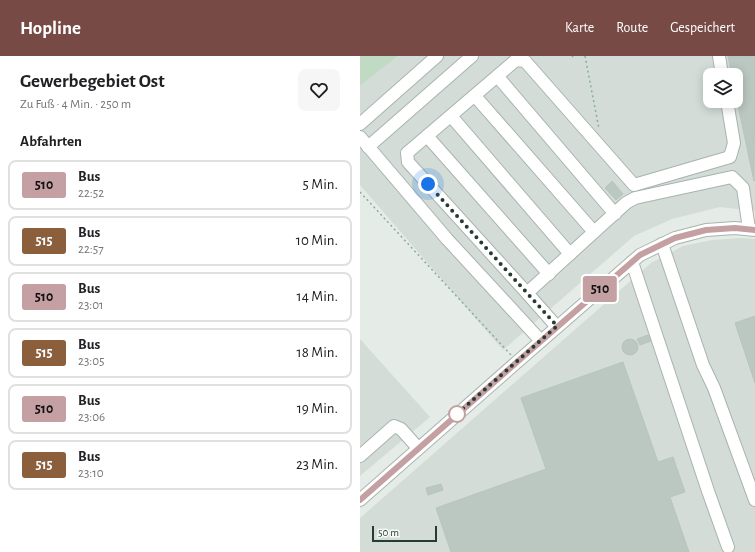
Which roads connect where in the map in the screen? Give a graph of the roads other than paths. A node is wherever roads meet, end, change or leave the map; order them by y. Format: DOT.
graph roads {
  1 [pos="438,56"];
  2 [pos="472,56"];
  3 [pos="719,56"];
  4 [pos="721,68"];
  5 [pos="498,77"];
  6 [pos="475,96"];
  7 [pos="728,108"];
  8 [pos="451,116"];
  9 [pos="360,124"];
  10 [pos="428,136"];
  11 [pos="360,138"];
  12 [pos="368,147"];
  13 [pos="730,156"];
  14 [pos="732,177"];
  15 [pos="749,189"];
  16 [pos="615,214"];
  17 [pos="752,229"];
  18 [pos="594,232"];
  19 [pos="662,244"];
  20 [pos="570,254"];
  21 [pos="632,262"];
  22 [pos="549,274"];
  23 [pos="527,293"];
  24 [pos="557,326"];
  25 [pos="541,341"];
  26 [pos="418,448"];
  27 [pos="360,456"];
  28 [pos="360,500"];
  29 [pos="755,500"];
  30 [pos="728,547"];
  1 -- 9 [label="street"];
  2 -- 12 [label="street"];
  3 -- 4 [label="street"];
  5 -- 6 [label="street"];
  5 -- 13 [label="street"];
  5 -- 16 [label="street"];
  6 -- 8 [label="street"];
  6 -- 18 [label="street"];
  7 -- 13 [label="street"];
  8 -- 10 [label="street"];
  8 -- 20 [label="street"];
  10 -- 22 [label="street"];
  10 -- 23 [label="street"];
  11 -- 12 [label="street"];
  12 -- 25 [label="street"];
  13 -- 14 [label="street"];
  14 -- 15 [label="street"];
  14 -- 16 [label="street"];
  15 -- 17 [label="street"];
  16 -- 18 [label="street"];
  17 -- 19 [label="street"];
  18 -- 20 [label="street"];
  19 -- 21 [label="street"];
  19 -- 29 [label="street"];
  20 -- 22 [label="street"];
  21 -- 24 [label="street"];
  21 -- 30 [label="street"];
  22 -- 23 [label="street"];
  23 -- 24 [label="street"];
  24 -- 25 [label="street"];
  25 -- 26 [label="street"];
  26 -- 27 [label="street"];
  26 -- 28 [label="street"];
}
